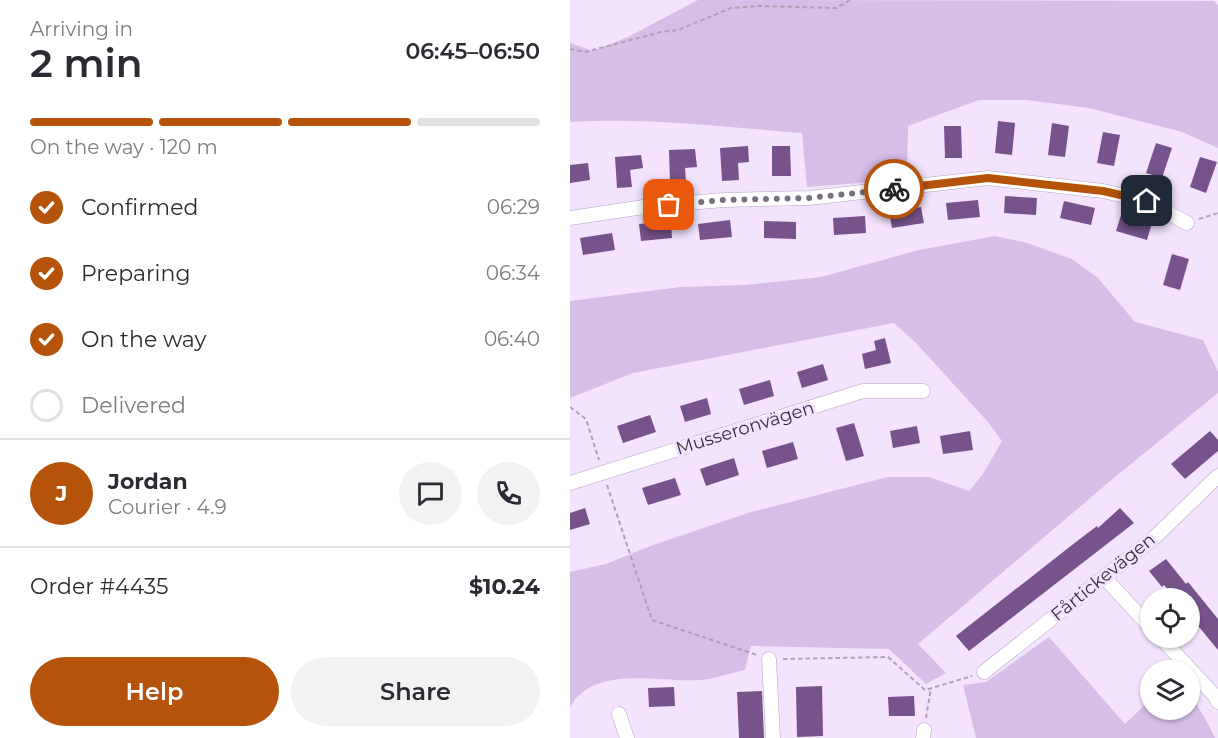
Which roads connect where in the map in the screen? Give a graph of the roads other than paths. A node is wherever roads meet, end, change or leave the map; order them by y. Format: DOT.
graph roads {
  1 [pos="570,218"];
  2 [pos="1188,223"];
  3 [pos="923,391"];
  4 [pos="1218,477"];
  5 [pos="570,483"];
  6 [pos="1104,577"];
  7 [pos="1140,616"];
  8 [pos="1170,648"];
  9 [pos="770,659"];
  10 [pos="984,672"];
  11 [pos="1218,702"];
  12 [pos="619,714"];
  13 [pos="627,738"];
  14 [pos="773,738"];
  1 -- 2 [label="street"];
  3 -- 5 [label="street, Musseronvägen"];
  4 -- 6 [label="street, Fårtickevägen"];
  6 -- 7 [label="street"];
  6 -- 10 [label="street, Fårtickevägen"];
  8 -- 11 [label="street"];
  9 -- 14 [label="street"];
  12 -- 13 [label="street"];
}
